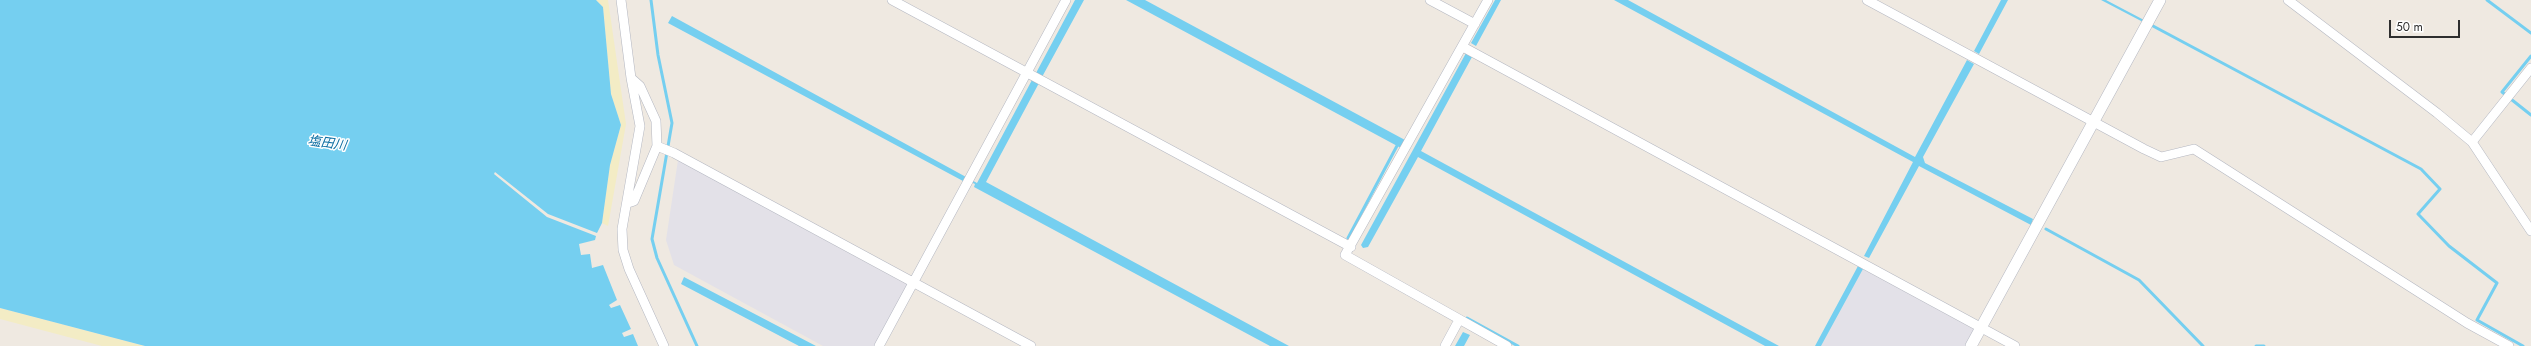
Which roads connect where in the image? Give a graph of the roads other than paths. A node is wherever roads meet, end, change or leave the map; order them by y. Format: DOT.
graph roads {
  1 [pos="622,0"];
  2 [pos="892,0"];
  3 [pos="1066,0"];
  4 [pos="1430,0"];
  5 [pos="1488,0"];
  6 [pos="1867,0"];
  7 [pos="2160,0"];
  8 [pos="2288,0"];
  9 [pos="1475,24"];
  10 [pos="1463,47"];
  11 [pos="2531,68"];
  12 [pos="1027,73"];
  13 [pos="631,78"];
  14 [pos="2094,122"];
  15 [pos="2472,142"];
  16 [pos="659,147"];
  17 [pos="628,203"];
  18 [pos="2531,231"];
  19 [pos="1351,247"];
  20 [pos="913,283"];
  21 [pos="1459,320"];
  22 [pos="1981,328"];
  23 [pos="664,346"];
  24 [pos="879,346"];
  25 [pos="1030,346"];
  26 [pos="1445,346"];
  27 [pos="1507,346"];
  28 [pos="1972,346"];
  29 [pos="2015,346"];
  30 [pos="2509,346"];
  1 -- 13 [label="street"];
  2 -- 12 [label="street"];
  3 -- 12 [label="street"];
  4 -- 9 [label="street"];
  5 -- 9 [label="street"];
  6 -- 14 [label="street"];
  7 -- 14 [label="street"];
  8 -- 15 [label="street"];
  9 -- 10 [label="street"];
  10 -- 19 [label="street"];
  10 -- 22 [label="street"];
  11 -- 15 [label="street"];
  12 -- 19 [label="street"];
  12 -- 20 [label="street"];
  13 -- 16 [label="street"];
  13 -- 17 [label="street"];
  14 -- 22 [label="street"];
  14 -- 30 [label="street"];
  15 -- 18 [label="street"];
  16 -- 17 [label="street"];
  16 -- 20 [label="street"];
  17 -- 23 [label="street"];
  19 -- 21 [label="street"];
  20 -- 24 [label="street"];
  20 -- 25 [label="street"];
  21 -- 26 [label="street"];
  21 -- 27 [label="street"];
  22 -- 28 [label="street"];
  22 -- 29 [label="street"];
}
